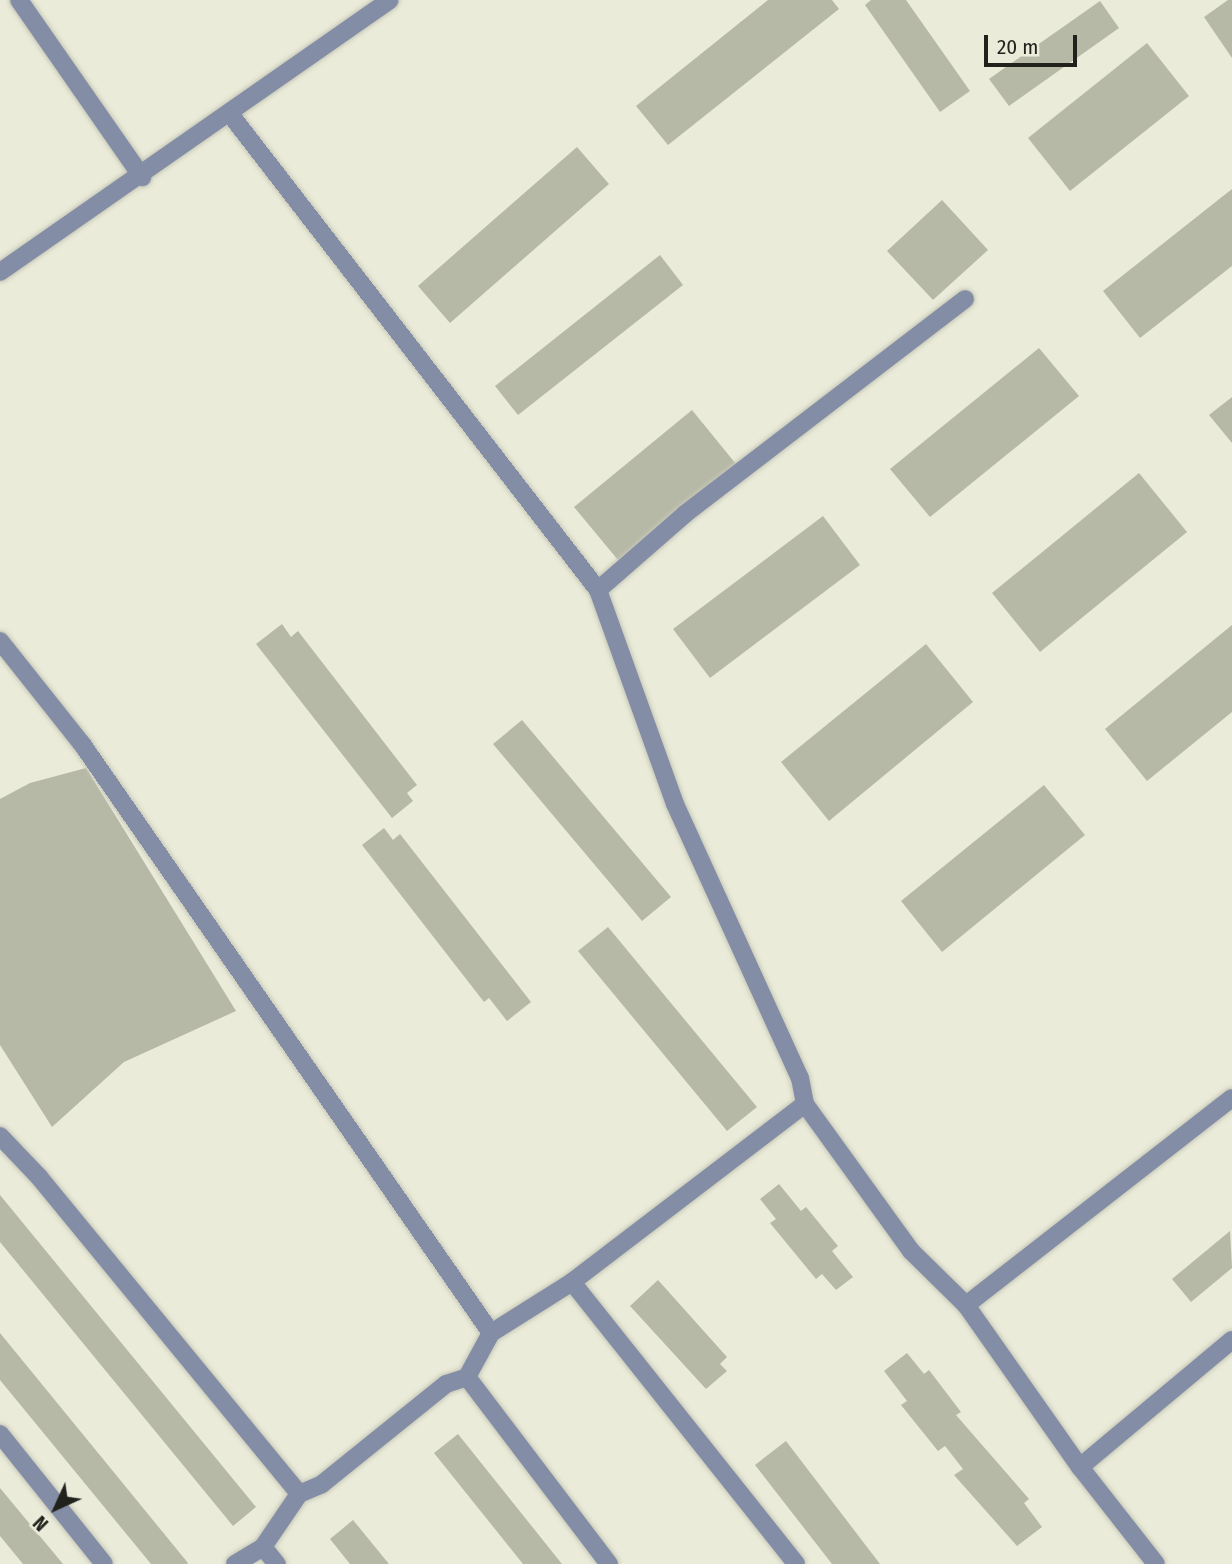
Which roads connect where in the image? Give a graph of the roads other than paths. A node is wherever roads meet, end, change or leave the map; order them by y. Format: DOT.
graph roads {
  1 [pos="19,0"];
  2 [pos="390,0"];
  3 [pos="230,114"];
  4 [pos="142,177"];
  5 [pos="0,272"];
  6 [pos="965,299"];
  7 [pos="598,590"];
  8 [pos="0,641"];
  9 [pos="1232,1098"];
  10 [pos="805,1104"];
  11 [pos="0,1136"];
  12 [pos="572,1282"];
  13 [pos="966,1305"];
  14 [pos="491,1333"];
  15 [pos="1232,1340"];
  16 [pos="467,1377"];
  17 [pos="0,1434"];
  18 [pos="1080,1467"];
  19 [pos="299,1494"];
  20 [pos="263,1547"];
  21 [pos="104,1564"];
  22 [pos="235,1564"];
  23 [pos="276,1564"];
  24 [pos="609,1564"];
  25 [pos="796,1564"];
  26 [pos="1156,1564"];
  1 -- 4 [label="street"];
  2 -- 3 [label="street"];
  3 -- 4 [label="street"];
  3 -- 7 [label="street"];
  4 -- 5 [label="street"];
  6 -- 7 [label="street"];
  7 -- 10 [label="street"];
  8 -- 14 [label="street"];
  9 -- 13 [label="street"];
  10 -- 12 [label="street"];
  10 -- 13 [label="street"];
  11 -- 19 [label="street"];
  12 -- 14 [label="street"];
  12 -- 25 [label="street"];
  13 -- 18 [label="street"];
  14 -- 16 [label="street"];
  15 -- 18 [label="street"];
  16 -- 19 [label="street"];
  16 -- 24 [label="street"];
  17 -- 21 [label="street"];
  18 -- 26 [label="street"];
  19 -- 20 [label="street"];
  20 -- 22 [label="street"];
  20 -- 23 [label="street"];
}
